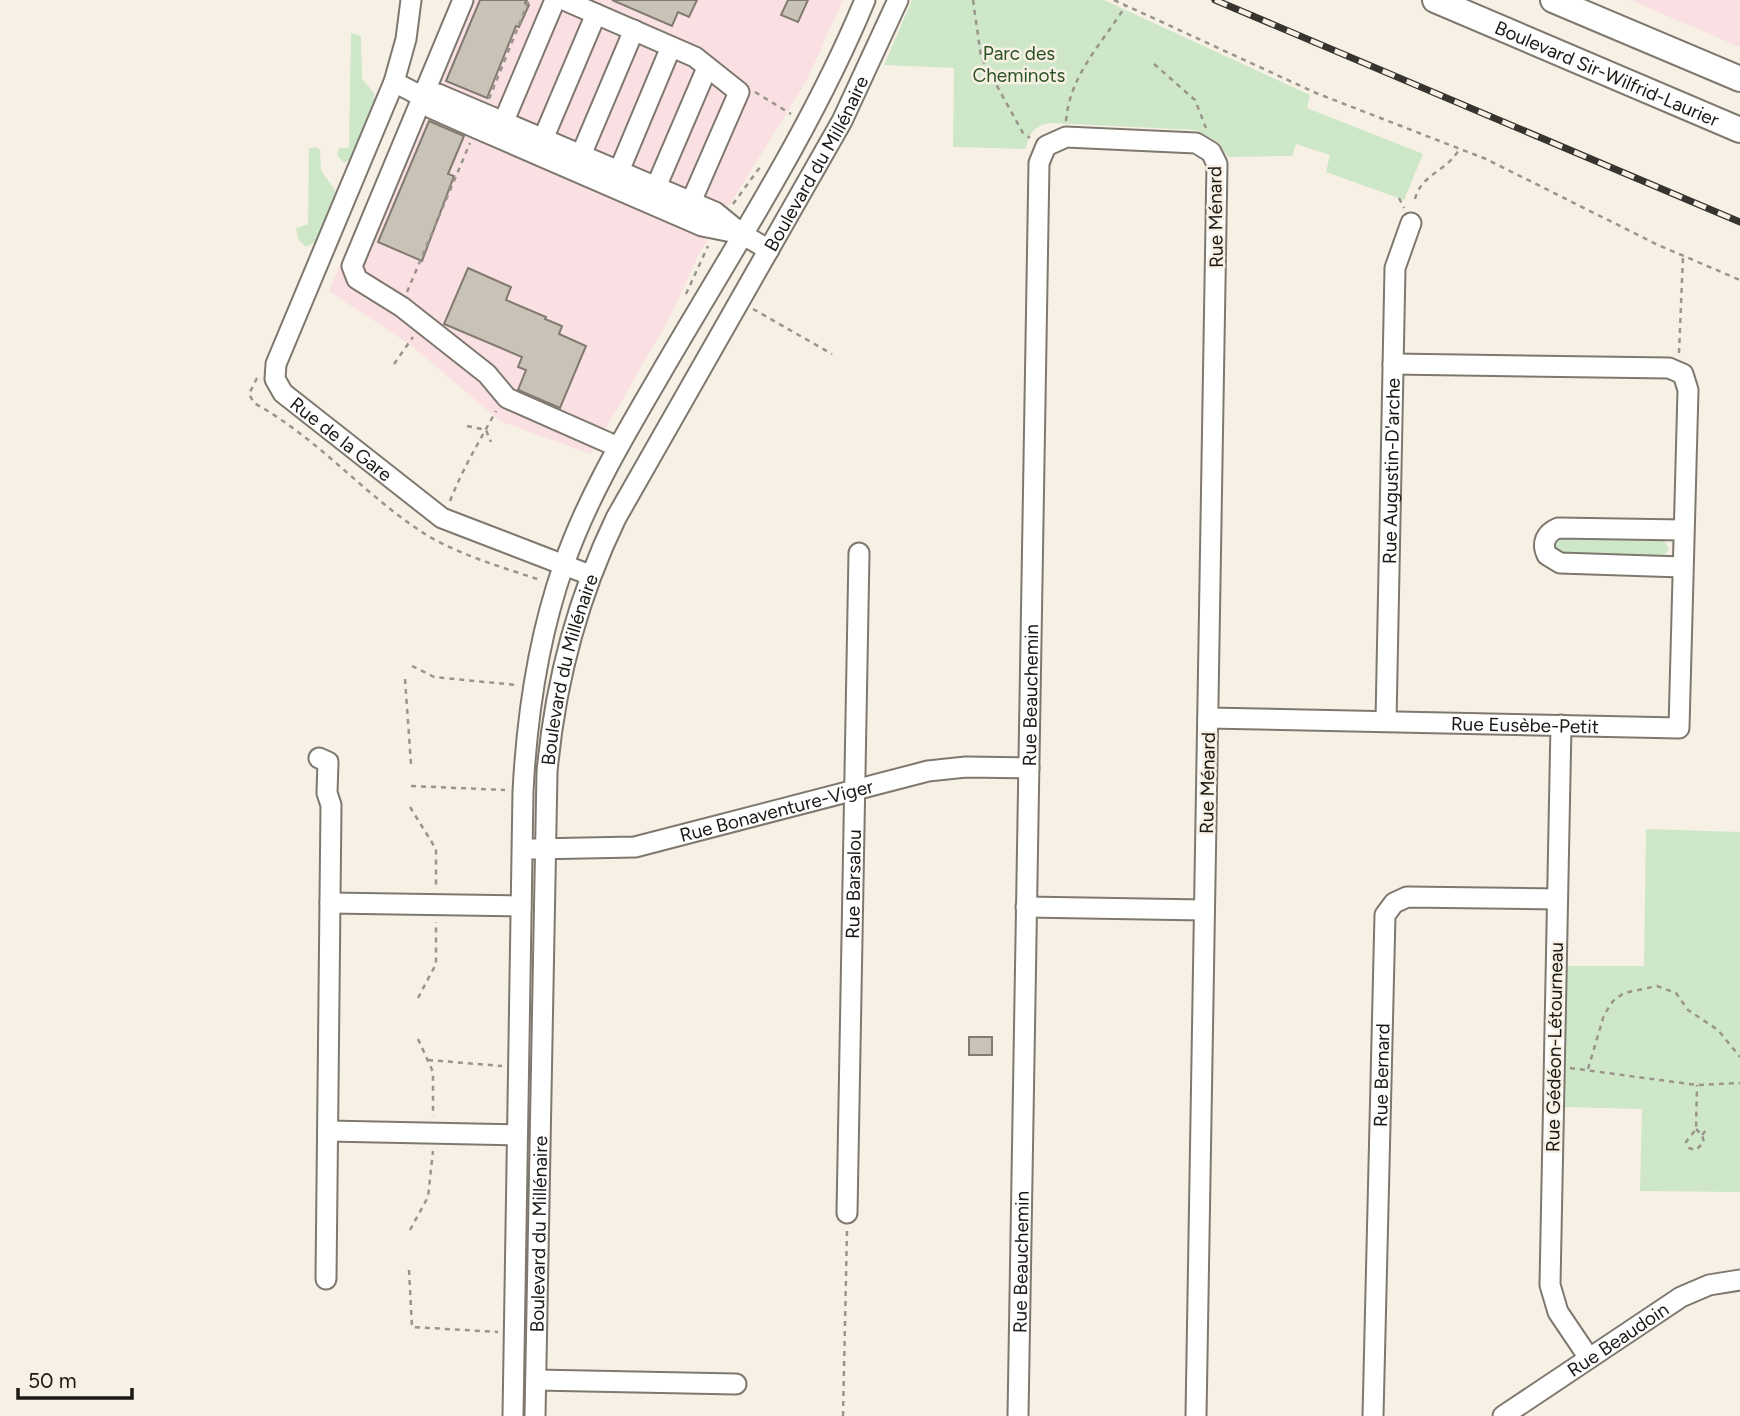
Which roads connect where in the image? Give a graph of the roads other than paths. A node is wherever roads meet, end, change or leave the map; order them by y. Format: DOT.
graph roads {
  1 [pos="411,0"];
  2 [pos="463,0"];
  3 [pos="555,0"];
  4 [pos="564,0"];
  5 [pos="865,0"];
  6 [pos="898,0"];
  7 [pos="1435,0"];
  8 [pos="1553,0"];
  9 [pos="596,14"];
  10 [pos="634,30"];
  11 [pos="671,47"];
  12 [pos="707,68"];
  13 [pos="1740,79"];
  14 [pos="394,82"];
  15 [pos="424,97"];
  16 [pos="479,121"];
  17 [pos="503,122"];
  18 [pos="1740,130"];
  19 [pos="543,139"];
  20 [pos="1210,144"];
  21 [pos="581,155"];
  22 [pos="619,171"];
  23 [pos="656,187"];
  24 [pos="691,202"];
  25 [pos="1410,223"];
  26 [pos="742,234"];
  27 [pos="769,250"];
  28 [pos="1393,364"];
  29 [pos="618,447"];
  30 [pos="1683,530"];
  31 [pos="859,553"];
  32 [pos="564,565"];
  33 [pos="1682,567"];
  34 [pos="590,575"];
  35 [pos="1208,718"];
  36 [pos="1386,721"];
  37 [pos="1561,725"];
  38 [pos="320,758"];
  39 [pos="1030,768"];
  40 [pos="855,789"];
  41 [pos="522,848"];
  42 [pos="545,849"];
  43 [pos="1557,900"];
  44 [pos="330,903"];
  45 [pos="522,906"];
  46 [pos="1026,906"];
  47 [pos="1204,911"];
  48 [pos="328,1131"];
  49 [pos="517,1135"];
  50 [pos="847,1213"];
  51 [pos="326,1279"];
  52 [pos="1740,1280"];
  53 [pos="506,1332"];
  54 [pos="537,1332"];
  55 [pos="1589,1358"];
  56 [pos="536,1380"];
  57 [pos="736,1384"];
  58 [pos="513,1416"];
  59 [pos="536,1416"];
  60 [pos="1018,1416"];
  61 [pos="1196,1416"];
  62 [pos="1373,1416"];
  63 [pos="1503,1416"];
  1 -- 14 [label="street"];
  2 -- 15 [label="street"];
  3 -- 17 [label="street"];
  4 -- 9 [label="street"];
  5 -- 26 [label="street, Boulevard du Millénaire"];
  6 -- 27 [label="street, Boulevard du Millénaire"];
  7 -- 18 [label="main road, Boulevard Sir-Wilfrid-Laurier"];
  8 -- 13 [label="main road"];
  9 -- 10 [label="street"];
  9 -- 19 [label="street"];
  10 -- 11 [label="street"];
  10 -- 21 [label="street"];
  11 -- 12 [label="street"];
  11 -- 22 [label="street"];
  12 -- 23 [label="street"];
  12 -- 24 [label="street"];
  14 -- 15 [label="street"];
  14 -- 32 [label="street, Rue de la Gare"];
  15 -- 16 [label="street"];
  15 -- 29 [label="street"];
  16 -- 17 [label="street"];
  16 -- 26 [label="street"];
  17 -- 19 [label="street"];
  19 -- 21 [label="street"];
  20 -- 35 [label="street, Rue Ménard"];
  20 -- 39 [label="street, Rue Beauchemin"];
  21 -- 22 [label="street"];
  22 -- 23 [label="street"];
  23 -- 24 [label="street"];
  24 -- 26 [label="street"];
  25 -- 28 [label="street, Rue Augustin-D'arche"];
  26 -- 27 [label="street"];
  26 -- 29 [label="street, Boulevard du Millénaire"];
  27 -- 34 [label="street, Boulevard du Millénaire"];
  28 -- 30 [label="street, Rue Eusèbe-Petit"];
  28 -- 36 [label="street, Rue Augustin-D'arche"];
  29 -- 32 [label="street, Boulevard du Millénaire"];
  30 -- 33 [label="street, Rue Eusèbe-Petit"];
  30 -- 33 [label="street"];
  31 -- 40 [label="street, Rue Barsalou"];
  32 -- 34 [label="street, Rue de la Gare"];
  32 -- 41 [label="street, Boulevard du Millénaire"];
  33 -- 37 [label="street, Rue Eusèbe-Petit"];
  34 -- 42 [label="street, Boulevard du Millénaire"];
  35 -- 36 [label="street, Rue Eusèbe-Petit"];
  35 -- 47 [label="street, Rue Ménard"];
  36 -- 37 [label="street, Rue Eusèbe-Petit"];
  37 -- 43 [label="street, Rue Gédéon-Létourneau"];
  38 -- 44 [label="street"];
  39 -- 40 [label="street, Rue Bonaventure-Viger"];
  39 -- 46 [label="street, Rue Beauchemin"];
  40 -- 42 [label="street, Rue Bonaventure-Viger"];
  40 -- 50 [label="street, Rue Barsalou"];
  41 -- 42 [label="street, Rue Bonaventure-Viger"];
  41 -- 45 [label="street, Boulevard du Millénaire"];
  42 -- 54 [label="street, Boulevard du Millénaire"];
  43 -- 55 [label="street, Rue Gédéon-Létourneau"];
  43 -- 62 [label="street, Rue Bernard"];
  44 -- 45 [label="street"];
  44 -- 48 [label="street"];
  45 -- 49 [label="street, Boulevard du Millénaire"];
  46 -- 47 [label="street"];
  46 -- 60 [label="street, Rue Beauchemin"];
  47 -- 61 [label="street, Rue Ménard"];
  48 -- 49 [label="street"];
  48 -- 51 [label="street"];
  49 -- 53 [label="street, Boulevard du Millénaire"];
  52 -- 55 [label="street, Rue Beaudoin"];
  53 -- 54 [label="street"];
  53 -- 58 [label="street, Boulevard du Millénaire"];
  54 -- 56 [label="street, Boulevard du Millénaire"];
  55 -- 63 [label="street, Rue Beaudoin"];
  56 -- 57 [label="street"];
  56 -- 59 [label="street, Boulevard du Millénaire"];
}
